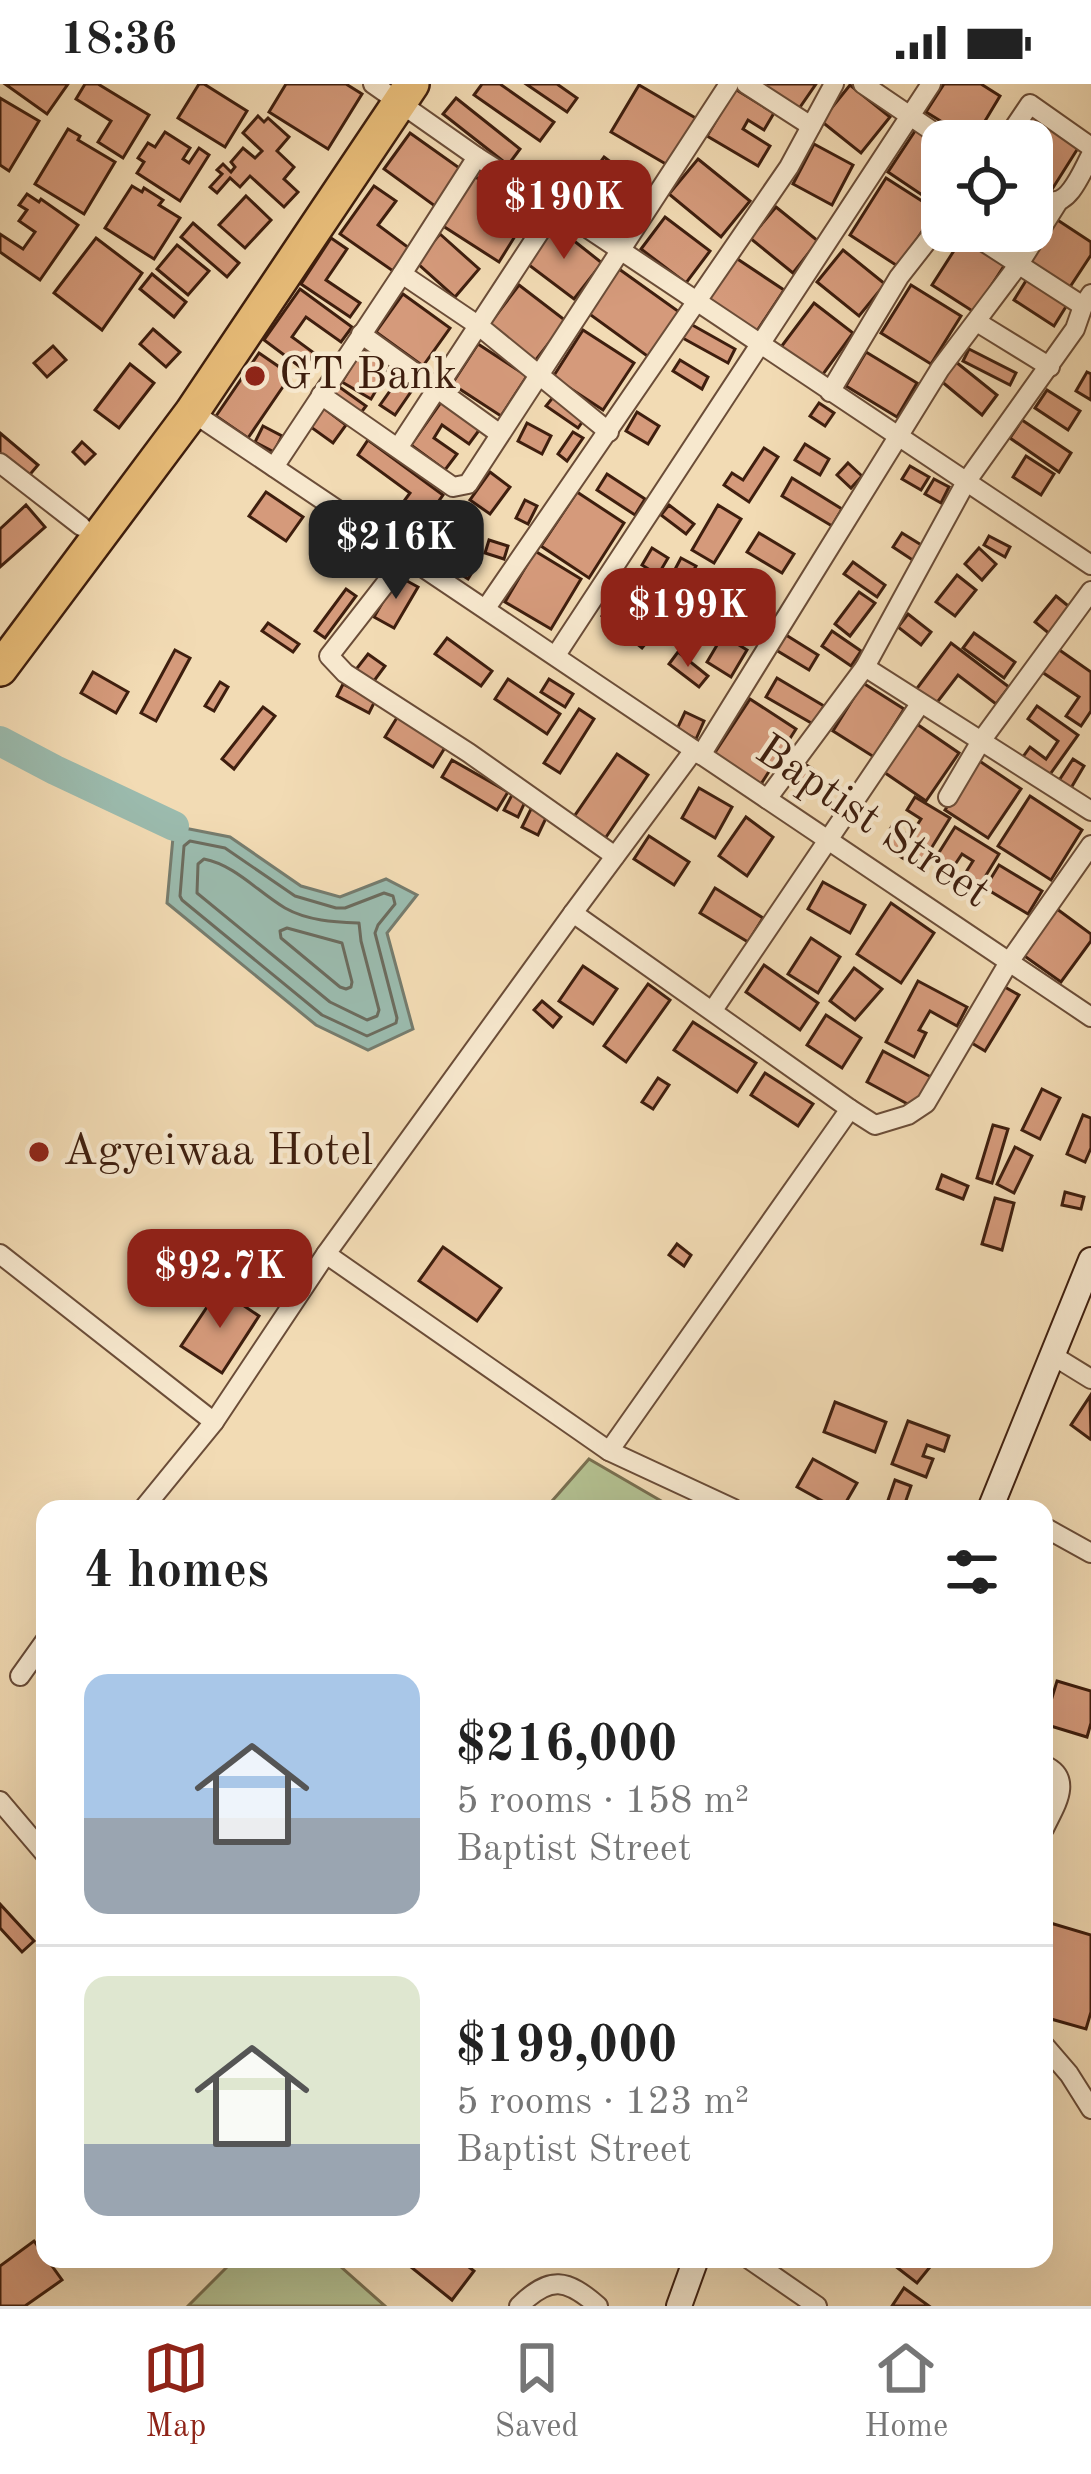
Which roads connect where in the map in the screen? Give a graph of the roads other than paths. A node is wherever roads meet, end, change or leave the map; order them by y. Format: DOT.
graph roads {
  1 [pos="729,84"];
  2 [pos="746,84"];
  3 [pos="834,84"];
  4 [pos="863,84"];
  5 [pos="931,84"];
  6 [pos="391,90"];
  7 [pos="911,115"];
  8 [pos="1019,120"];
  9 [pos="1051,120"];
  10 [pos="921,122"];
  11 [pos="1053,122"];
  12 [pos="811,126"];
  13 [pos="1091,151"];
  14 [pos="477,158"];
  15 [pos="1053,201"];
  16 [pos="1058,202"];
  17 [pos="556,207"];
  18 [pos="921,248"];
  19 [pos="621,251"];
  20 [pos="1000,252"];
  21 [pos="1019,264"];
  22 [pos="402,274"];
  23 [pos="695,300"];
  24 [pos="1087,300"];
  25 [pos="976,322"];
  26 [pos="478,326"];
  27 [pos="361,334"];
  28 [pos="761,346"];
  29 [pos="1050,367"];
  30 [pos="538,376"];
  31 [pos="437,389"];
  32 [pos="830,392"];
  33 [pos="321,394"];
  34 [pos="192,412"];
  35 [pos="609,432"];
  36 [pos="500,434"];
  37 [pos="899,438"];
  38 [pos="398,448"];
  39 [pos="0,463"];
  40 [pos="274,466"];
  41 [pos="966,482"];
  42 [pos="81,526"];
  43 [pos="407,556"];
  44 [pos="1091,565"];
  45 [pos="1091,591"];
  46 [pos="486,608"];
  47 [pos="30,613"];
  48 [pos="0,636"];
  49 [pos="556,656"];
  50 [pos="865,667"];
  51 [pos="0,669"];
  52 [pos="920,704"];
  53 [pos="981,741"];
  54 [pos="698,753"];
  55 [pos="948,797"];
  56 [pos="767,799"];
  57 [pos="1091,811"];
  58 [pos="827,840"];
  59 [pos="1091,845"];
  60 [pos="615,856"];
  61 [pos="573,913"];
  62 [pos="1010,962"];
  63 [pos="713,1010"];
  64 [pos="1091,1017"];
  65 [pos="850,1109"];
  66 [pos="0,1254"];
  67 [pos="326,1254"];
  68 [pos="1091,1260"];
  69 [pos="1052,1355"];
  70 [pos="1091,1379"];
  71 [pos="214,1422"];
  72 [pos="609,1451"];
  73 [pos="149,1500"];
  74 [pos="715,1500"];
  75 [pos="1001,1500"];
  76 [pos="1053,1532"];
  77 [pos="1091,1553"];
  78 [pos="36,1654"];
  79 [pos="20,1676"];
  80 [pos="1053,1769"];
  81 [pos="0,1801"];
  82 [pos="1053,1808"];
  83 [pos="36,1843"];
  84 [pos="1053,2055"];
  85 [pos="1091,2109"];
  86 [pos="693,2268"];
  87 [pos="762,2268"];
  88 [pos="519,2306"];
  89 [pos="598,2306"];
  90 [pos="679,2306"];
  91 [pos="817,2306"];
  1 -- 19 [label="street"];
  2 -- 12 [label="street"];
  3 -- 12 [label="street"];
  4 -- 7 [label="street"];
  5 -- 7 [label="street"];
  6 -- 14 [label="street"];
  6 -- 34 [label="highway"];
  6 -- 42 [label="highway"];
  7 -- 10 [label="street"];
  7 -- 28 [label="street"];
  8 -- 9 [label="street"];
  11 -- 13 [label="street"];
  12 -- 23 [label="street"];
  13 -- 16 [label="street"];
  14 -- 17 [label="street"];
  14 -- 22 [label="street"];
  15 -- 16 [label="street"];
  16 -- 21 [label="street"];
  17 -- 19 [label="street"];
  17 -- 26 [label="street"];
  18 -- 32 [label="street"];
  19 -- 23 [label="street"];
  19 -- 30 [label="street"];
  20 -- 21 [label="street"];
  21 -- 24 [label="street"];
  21 -- 25 [label="street"];
  22 -- 26 [label="street"];
  22 -- 27 [label="street"];
  23 -- 28 [label="street"];
  23 -- 35 [label="street"];
  24 -- 29 [label="street"];
  25 -- 29 [label="street"];
  25 -- 37 [label="street"];
  26 -- 30 [label="street"];
  26 -- 31 [label="street"];
  27 -- 31 [label="street"];
  27 -- 33 [label="street"];
  28 -- 32 [label="street"];
  28 -- 49 [label="street"];
  29 -- 41 [label="street"];
  30 -- 35 [label="street"];
  30 -- 36 [label="street"];
  31 -- 36 [label="street"];
  31 -- 38 [label="street"];
  32 -- 37 [label="street"];
  33 -- 38 [label="street"];
  33 -- 40 [label="street"];
  34 -- 40 [label="street, Baptist Street"];
  34 -- 47 [label="highway"];
  35 -- 46 [label="street"];
  36 -- 38 [label="street"];
  37 -- 41 [label="street"];
  37 -- 54 [label="street"];
  39 -- 42 [label="street"];
  40 -- 43 [label="street, Baptist Street"];
  41 -- 44 [label="street"];
  41 -- 50 [label="street"];
  42 -- 47 [label="highway"];
  43 -- 46 [label="street, Baptist Street"];
  43 -- 60 [label="street"];
  45 -- 53 [label="street"];
  46 -- 49 [label="street, Baptist Street"];
  47 -- 48 [label="highway"];
  47 -- 51 [label="highway"];
  49 -- 54 [label="street, Baptist Street"];
  50 -- 52 [label="street"];
  50 -- 56 [label="street"];
  52 -- 53 [label="street"];
  52 -- 58 [label="street"];
  53 -- 55 [label="street"];
  53 -- 57 [label="street"];
  54 -- 56 [label="street, Baptist Street"];
  54 -- 60 [label="street"];
  56 -- 58 [label="street, Baptist Street"];
  58 -- 62 [label="street, Baptist Street"];
  58 -- 63 [label="street"];
  59 -- 62 [label="street"];
  60 -- 61 [label="street"];
  61 -- 63 [label="street"];
  61 -- 67 [label="street"];
  62 -- 64 [label="street, Baptist Street"];
  62 -- 65 [label="street"];
  63 -- 65 [label="street"];
  65 -- 72 [label="street"];
  66 -- 71 [label="street"];
  67 -- 71 [label="street"];
  67 -- 72 [label="street"];
  68 -- 69 [label="street"];
  69 -- 70 [label="street"];
  69 -- 75 [label="street"];
  71 -- 73 [label="street"];
  72 -- 74 [label="street"];
  76 -- 77 [label="street"];
  78 -- 79 [label="street"];
  80 -- 82 [label="street"];
  81 -- 83 [label="street"];
  84 -- 85 [label="street"];
  86 -- 90 [label="street"];
  87 -- 91 [label="street"];
  88 -- 89 [label="street"];
}
